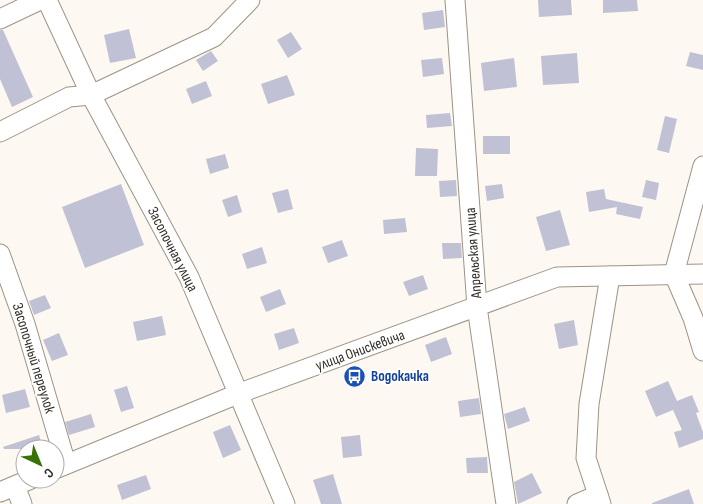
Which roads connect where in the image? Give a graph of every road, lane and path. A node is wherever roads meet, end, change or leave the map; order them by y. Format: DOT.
graph roads {
  1 [pos="40,0"];
  2 [pos="47,0"];
  3 [pos="250,0"];
  4 [pos="455,0"];
  5 [pos="0,19"];
  6 [pos="91,95"];
  7 [pos="0,132"];
  8 [pos="703,166"];
  9 [pos="0,254"];
  10 [pos="674,274"];
  11 [pos="703,274"];
  12 [pos="610,276"];
  13 [pos="477,307"];
  14 [pos="703,351"];
  15 [pos="240,393"];
  16 [pos="54,439"];
  17 [pos="65,464"];
  18 [pos="16,489"];
  19 [pos="600,500"];
  20 [pos="22,504"];
  21 [pos="285,504"];
  22 [pos="506,504"];
  23 [pos="577,504"];
  1 -- 5 [label="street"];
  2 -- 6 [label="street, Засопочная улица"];
  3 -- 6 [label="street"];
  4 -- 13 [label="street, Апрельская улица"];
  6 -- 7 [label="street"];
  6 -- 15 [label="street, Засопочная улица"];
  8 -- 10 [label="street"];
  9 -- 16 [label="street, Засопочный переулок"];
  10 -- 11 [label="street, улица Онискевича"];
  10 -- 12 [label="street, улица Онискевича"];
  10 -- 14 [label="street"];
  12 -- 13 [label="street, улица Онискевича"];
  12 -- 19 [label="street"];
  13 -- 15 [label="street, улица Онискевича"];
  13 -- 22 [label="street, Апрельская улица"];
  15 -- 17 [label="street, улица Онискевича"];
  15 -- 21 [label="street, Засопочная улица"];
  18 -- 20 [label="street"];
  19 -- 23 [label="street"];
}
